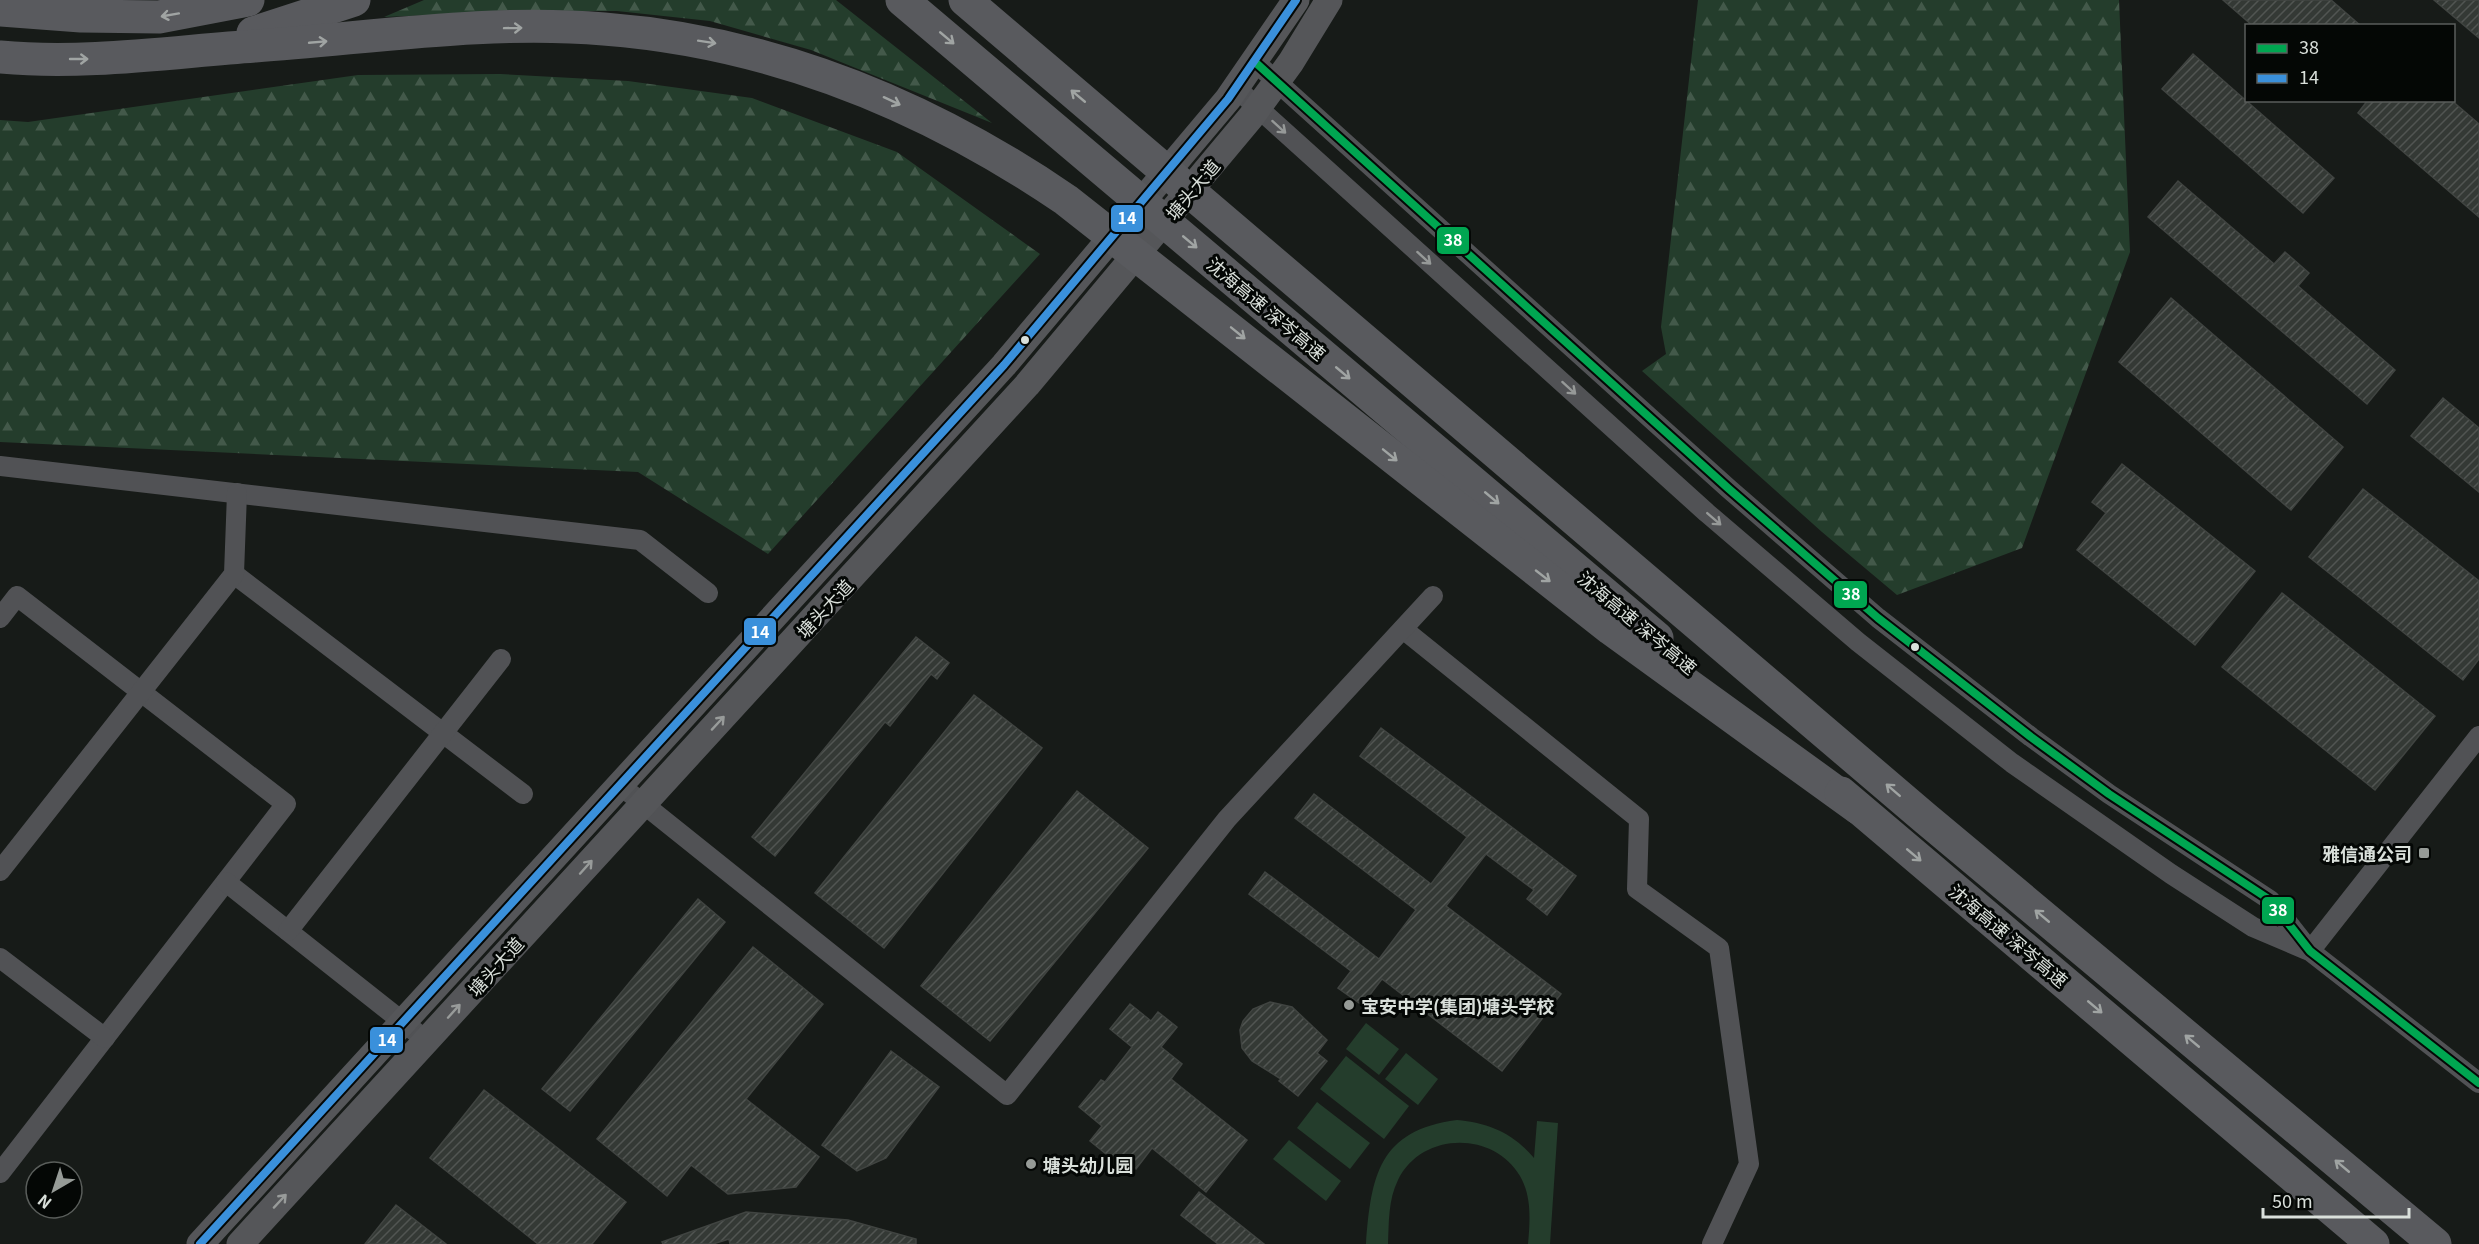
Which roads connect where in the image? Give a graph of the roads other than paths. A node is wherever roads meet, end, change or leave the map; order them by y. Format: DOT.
graph roads {
  1 [pos="98,0"];
  2 [pos="248,0"];
  3 [pos="354,0"];
  4 [pos="902,0"];
  5 [pos="1296,0"];
  6 [pos="1329,0"];
  7 [pos="966,1"];
  8 [pos="11,11"];
  9 [pos="197,50"];
  10 [pos="0,57"];
  11 [pos="1255,62"];
  12 [pos="1277,82"];
  13 [pos="1236,88"];
  14 [pos="1258,108"];
  15 [pos="0,466"];
  16 [pos="237,493"];
  17 [pos="234,574"];
  18 [pos="708,592"];
  19 [pos="1433,596"];
  20 [pos="0,618"];
  21 [pos="1403,629"];
  22 [pos="501,659"];
  23 [pos="141,693"];
  24 [pos="444,733"];
  25 [pos="2479,736"];
  26 [pos="621,786"];
  27 [pos="524,794"];
  28 [pos="644,804"];
  29 [pos="1858,808"];
  30 [pos="0,871"];
  31 [pos="226,882"];
  32 [pos="288,932"];
  33 [pos="2310,951"];
  34 [pos="0,958"];
  35 [pos="404,1023"];
  36 [pos="105,1038"];
  37 [pos="427,1041"];
  38 [pos="2479,1083"];
  39 [pos="0,1173"];
  40 [pos="200,1244"];
  41 [pos="240,1244"];
  42 [pos="1712,1244"];
  43 [pos="2373,1244"];
  44 [pos="2435,1244"];
  1 -- 8 [label="highway"];
  2 -- 8 [label="highway, one-way"];
  3 -- 9 [label="highway"];
  4 -- 29 [label="highway, 沈海高速 深岑高速, one-way"];
  5 -- 11 [label="main road, 塘头大道"];
  6 -- 12 [label="main road, 塘头大道"];
  44 -- 7 [label="highway, 沈海高速 深岑高速, one-way"];
  10 -- 9 [label="highway, one-way"];
  9 -- 29 [label="highway, one-way"];
  11 -- 12 [label="street"];
  11 -- 13 [label="main road, 塘头大道"];
  12 -- 14 [label="main road, 塘头大道"];
  12 -- 33 [label="street"];
  13 -- 14 [label="street"];
  13 -- 26 [label="main road, 塘头大道"];
  28 -- 14 [label="main road, 塘头大道, one-way"];
  14 -- 33 [label="street, one-way"];
  15 -- 16 [label="street"];
  16 -- 17 [label="street"];
  16 -- 18 [label="street"];
  17 -- 23 [label="street"];
  17 -- 24 [label="street"];
  19 -- 21 [label="street"];
  20 -- 23 [label="street"];
  21 -- 28 [label="street"];
  21 -- 42 [label="street"];
  22 -- 24 [label="street"];
  23 -- 30 [label="street"];
  23 -- 31 [label="street"];
  24 -- 27 [label="street"];
  24 -- 32 [label="street"];
  25 -- 33 [label="street"];
  26 -- 28 [label="street"];
  26 -- 35 [label="main road, 塘头大道"];
  37 -- 28 [label="main road, 塘头大道, one-way"];
  29 -- 43 [label="highway, 沈海高速 深岑高速, one-way"];
  31 -- 32 [label="street"];
  31 -- 36 [label="street"];
  32 -- 35 [label="street"];
  33 -- 38 [label="street"];
  34 -- 36 [label="street"];
  35 -- 37 [label="street"];
  35 -- 40 [label="main road, 塘头大道"];
  36 -- 39 [label="street"];
  41 -- 37 [label="main road, 塘头大道, one-way"];
}
